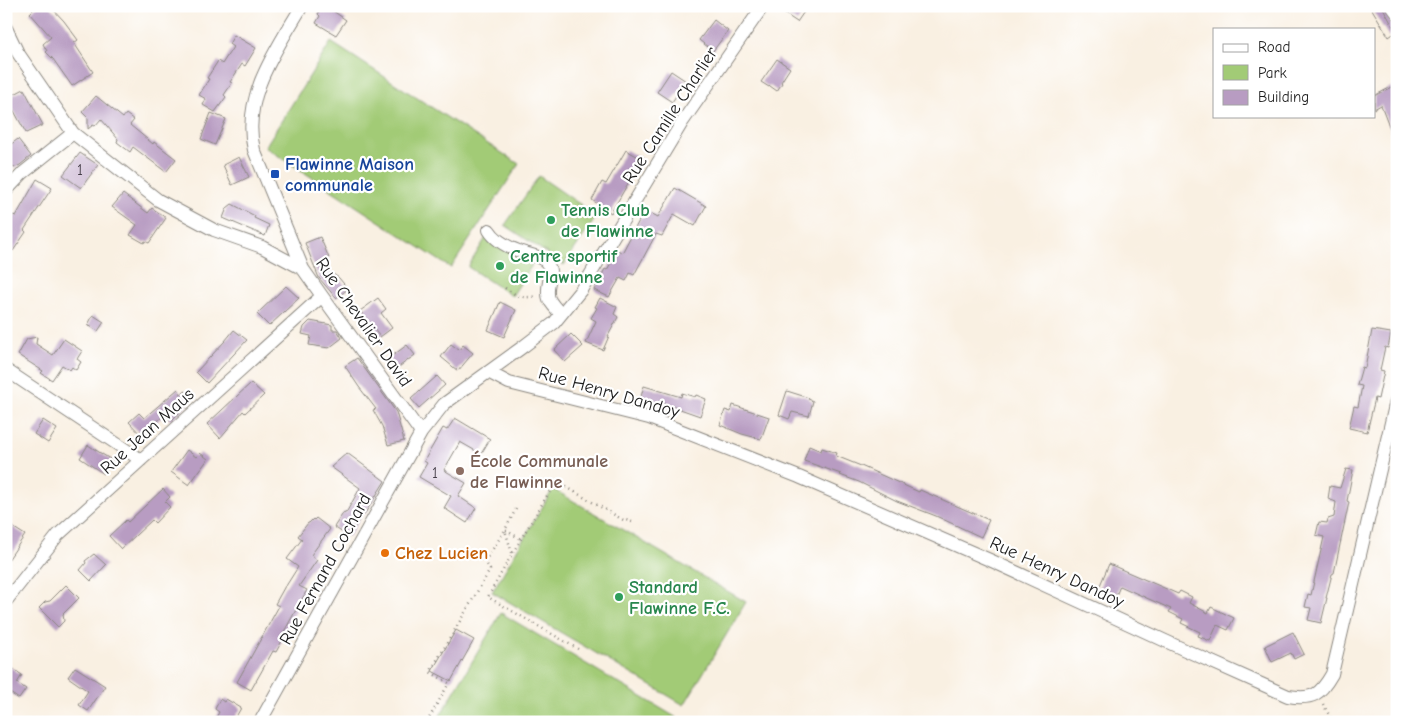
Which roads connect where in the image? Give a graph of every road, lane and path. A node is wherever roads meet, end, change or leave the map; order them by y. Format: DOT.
graph roads {
  1 [pos="302,6"];
  2 [pos="763,6"];
  3 [pos="1392,6"];
  4 [pos="1397,13"];
  5 [pos="6,28"];
  6 [pos="73,134"];
  7 [pos="6,191"];
  8 [pos="489,230"];
  9 [pos="303,269"];
  10 [pos="505,288"];
  11 [pos="548,293"];
  12 [pos="322,296"];
  13 [pos="561,314"];
  14 [pos="6,370"];
  15 [pos="488,372"];
  16 [pos="1397,397"];
  17 [pos="421,433"];
  18 [pos="141,460"];
  19 [pos="516,509"];
  20 [pos="632,522"];
  21 [pos="505,530"];
  22 [pos="521,539"];
  23 [pos="512,554"];
  24 [pos="6,601"];
  25 [pos="578,649"];
  26 [pos="1318,694"];
  27 [pos="260,722"];
  28 [pos="427,722"];
  29 [pos="1333,722"];
  1 -- 9 [label="street, Rue Chevalier David"];
  2 -- 13 [label="street, Rue Camille Charlier"];
  3 -- 4 [label="street"];
  5 -- 6 [label="street"];
  6 -- 7 [label="street"];
  6 -- 9 [label="street"];
  8 -- 11 [label="street"];
  9 -- 12 [label="street, Rue Chevalier David"];
  10 -- 11 [label="path"];
  11 -- 13 [label="street"];
  12 -- 17 [label="street, Rue Chevalier David"];
  12 -- 18 [label="street, Rue Jean Maus"];
  13 -- 15 [label="street, Rue Camille Charlier"];
  14 -- 18 [label="street"];
  15 -- 17 [label="street, Rue Camille Charlier"];
  15 -- 26 [label="street, Rue Henry Dandoy"];
  16 -- 26 [label="street"];
  17 -- 27 [label="street, Rue Fernand Cochard"];
  18 -- 24 [label="street, Rue Jean Maus"];
  19 -- 21 [label="path"];
  20 -- 22 [label="path"];
  21 -- 22 [label="path"];
  21 -- 23 [label="path"];
  21 -- 28 [label="path"];
  22 -- 23 [label="path"];
  23 -- 25 [label="path"];
  26 -- 29 [label="path"];
}
